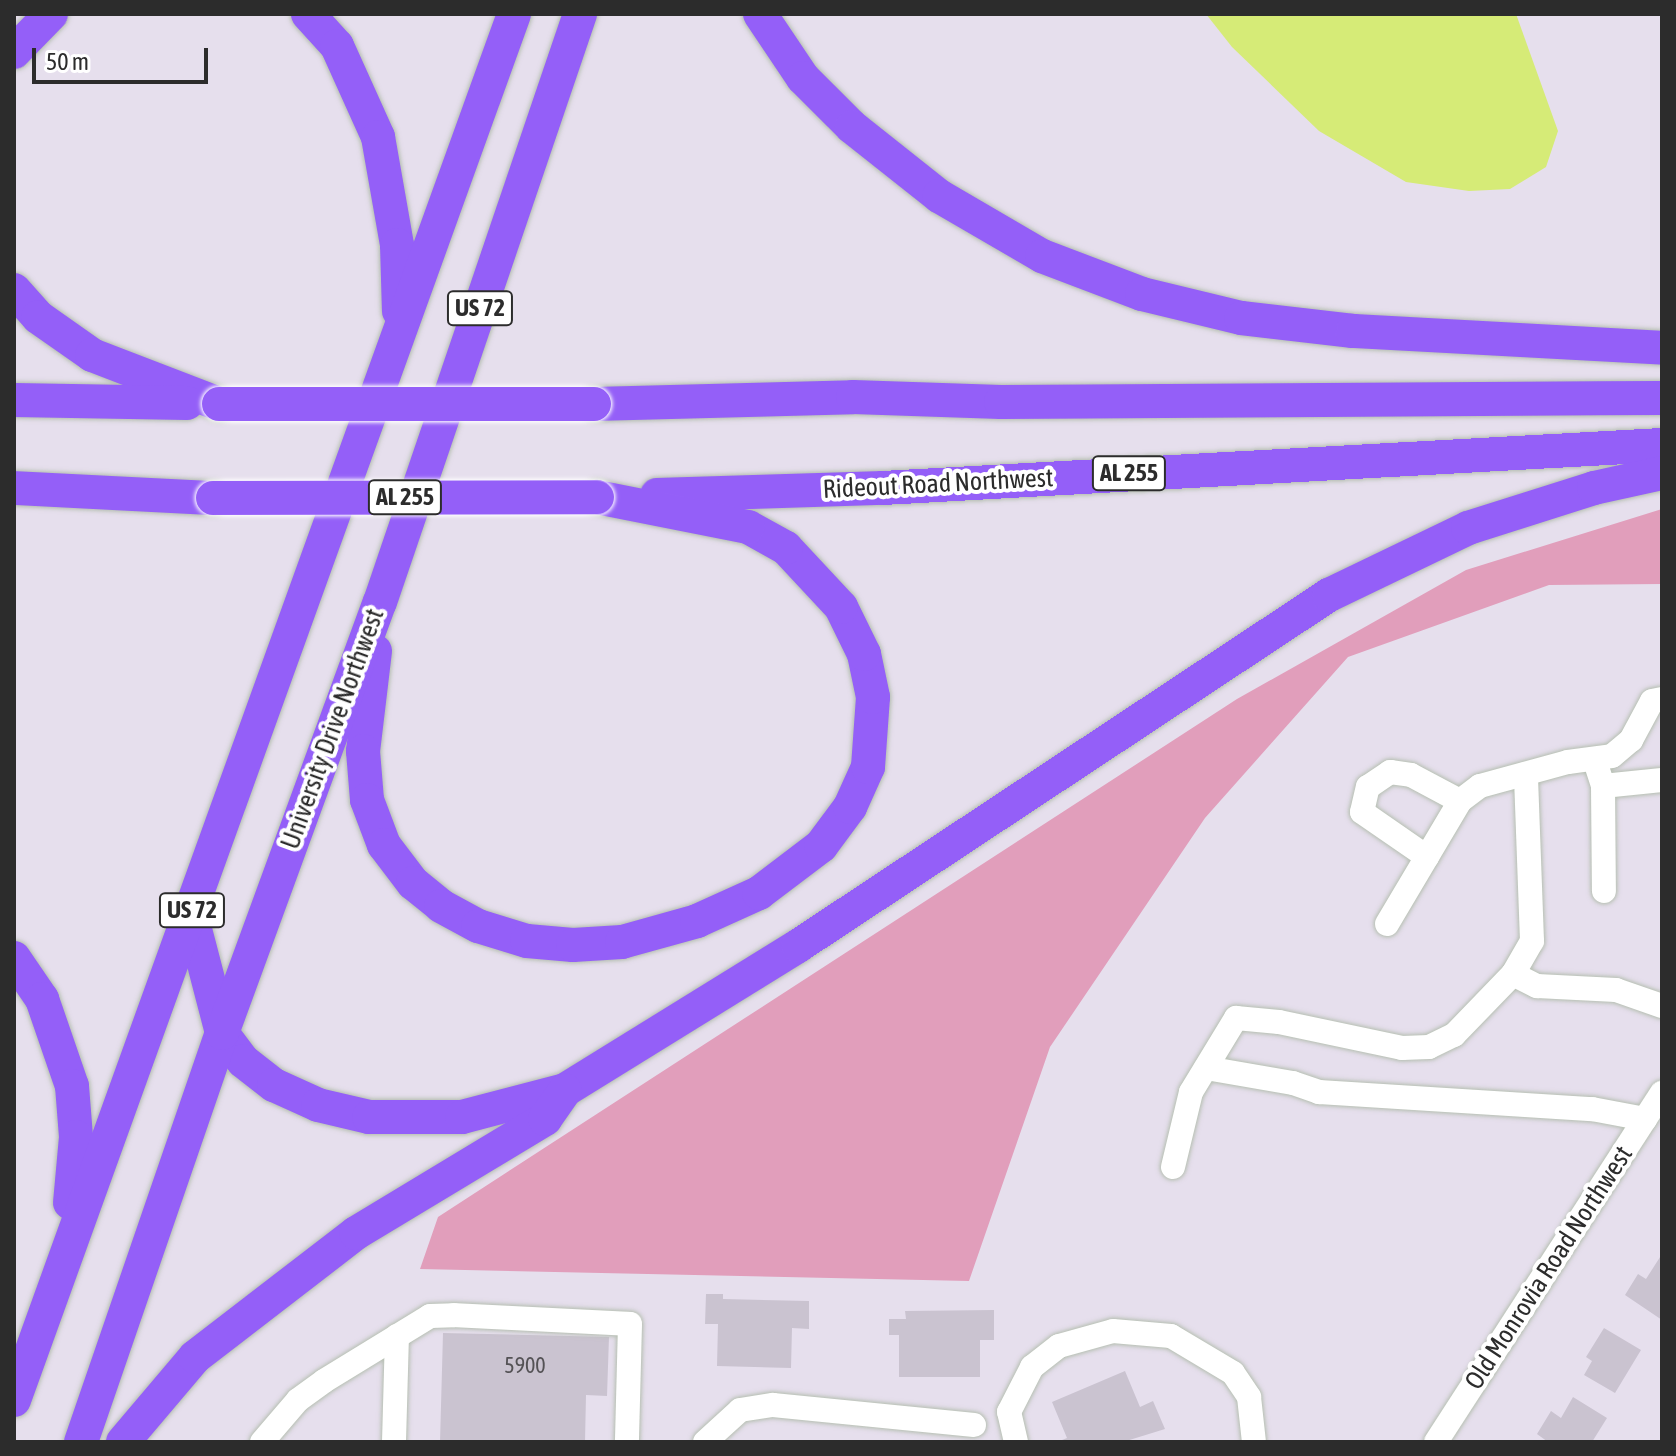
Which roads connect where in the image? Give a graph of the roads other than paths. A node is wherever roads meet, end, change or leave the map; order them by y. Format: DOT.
graph roads {
  1 [pos="51,14"];
  2 [pos="308,14"];
  3 [pos="514,14"];
  4 [pos="580,14"];
  5 [pos="760,14"];
  6 [pos="14,52"];
  7 [pos="14,290"];
  8 [pos="400,329"];
  9 [pos="1662,348"];
  10 [pos="1662,398"];
  11 [pos="14,400"];
  12 [pos="219,404"];
  13 [pos="1662,445"];
  14 [pos="1662,473"];
  15 [pos="14,488"];
  16 [pos="597,497"];
  17 [pos="380,602"];
  18 [pos="1662,699"];
  19 [pos="1595,761"];
  20 [pos="1526,774"];
  21 [pos="1662,780"];
  22 [pos="1603,786"];
  23 [pos="1460,801"];
  24 [pos="1427,857"];
  25 [pos="1604,891"];
  26 [pos="191,914"];
  27 [pos="1387,924"];
  28 [pos="14,958"];
  29 [pos="1513,974"];
  30 [pos="1662,1006"];
  31 [pos="222,1033"];
  32 [pos="1206,1068"];
  33 [pos="565,1090"];
  34 [pos="1662,1093"];
  35 [pos="1645,1119"];
  36 [pos="1173,1167"];
  37 [pos="72,1233"];
  38 [pos="397,1336"];
  39 [pos="14,1400"];
  40 [pos="1009,1412"];
  41 [pos="976,1434"];
  42 [pos="81,1442"];
  43 [pos="123,1442"];
  44 [pos="262,1442"];
  45 [pos="394,1442"];
  46 [pos="627,1442"];
  47 [pos="705,1442"];
  48 [pos="1016,1442"];
  49 [pos="1254,1442"];
  50 [pos="1436,1442"];
  1 -- 6 [label="highway"];
  2 -- 8 [label="highway"];
  3 -- 8 [label="highway, US 72"];
  4 -- 17 [label="highway, University Drive Northwest / US 72"];
  5 -- 9 [label="highway"];
  7 -- 12 [label="highway"];
  8 -- 26 [label="highway, US 72"];
  10 -- 12 [label="highway, bridge"];
  11 -- 12 [label="highway"];
  13 -- 16 [label="highway, Rideout Road Northwest / AL 255"];
  14 -- 33 [label="highway"];
  15 -- 16 [label="highway, Rideout Road Northwest / AL 255, bridge"];
  16 -- 17 [label="highway"];
  17 -- 31 [label="highway, University Drive Northwest / US 72"];
  18 -- 19 [label="street"];
  19 -- 20 [label="street"];
  19 -- 22 [label="street"];
  20 -- 23 [label="street"];
  20 -- 29 [label="street"];
  21 -- 22 [label="street"];
  22 -- 25 [label="street"];
  23 -- 24 [label="street"];
  23 -- 24 [label="street"];
  24 -- 27 [label="street"];
  26 -- 31 [label="highway"];
  26 -- 37 [label="highway, US 72"];
  28 -- 37 [label="highway"];
  29 -- 30 [label="street"];
  29 -- 32 [label="street"];
  31 -- 33 [label="highway"];
  31 -- 42 [label="highway, University Drive Northwest / US 72"];
  32 -- 35 [label="street"];
  32 -- 36 [label="street"];
  33 -- 43 [label="highway"];
  34 -- 35 [label="street, Old Monrovia Road Northwest"];
  35 -- 50 [label="street, Old Monrovia Road Northwest"];
  37 -- 39 [label="highway, US 72"];
  38 -- 44 [label="street"];
  38 -- 45 [label="street"];
  38 -- 46 [label="street"];
  40 -- 41 [label="street"];
  40 -- 48 [label="street"];
  40 -- 49 [label="street"];
  41 -- 47 [label="street"];
}
